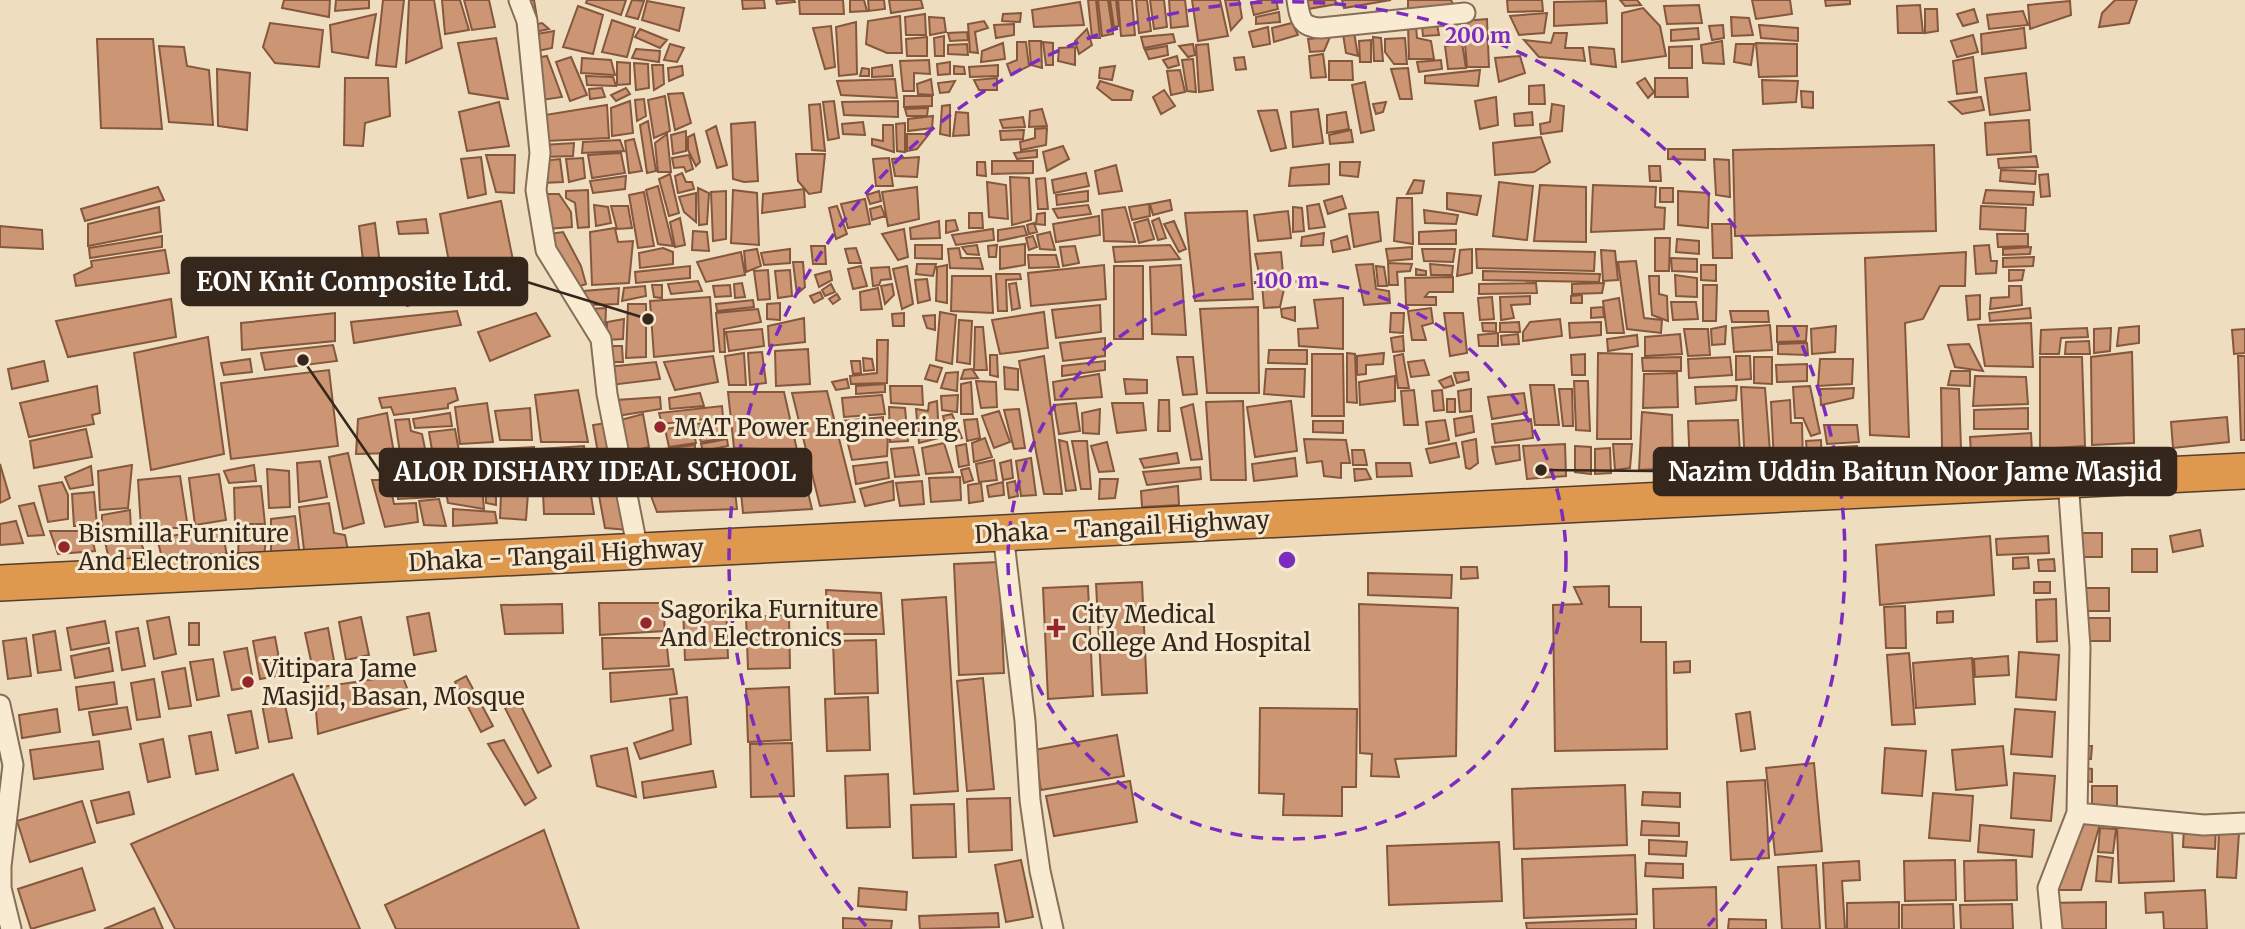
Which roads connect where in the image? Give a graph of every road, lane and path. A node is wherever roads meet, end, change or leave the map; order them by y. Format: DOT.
graph roads {
  1 [pos="519,0"];
  2 [pos="1297,0"];
  3 [pos="1465,13"];
  4 [pos="2245,471"];
  5 [pos="2068,480"];
  6 [pos="1003,533"];
  7 [pos="638,551"];
  8 [pos="0,583"];
  9 [pos="0,705"];
  10 [pos="2077,813"];
  11 [pos="2245,823"];
  12 [pos="11,929"];
  13 [pos="1053,929"];
  14 [pos="2052,929"];
  1 -- 7 [label="street"];
  2 -- 3 [label="street"];
  4 -- 5 [label="highway, Dhaka - Tangail Highway"];
  5 -- 6 [label="highway, Dhaka - Tangail Highway"];
  5 -- 10 [label="street"];
  6 -- 7 [label="highway, Dhaka - Tangail Highway"];
  6 -- 13 [label="street"];
  7 -- 8 [label="highway, Dhaka - Tangail Highway"];
  9 -- 12 [label="street"];
  10 -- 11 [label="street"];
  10 -- 14 [label="street"];
}
